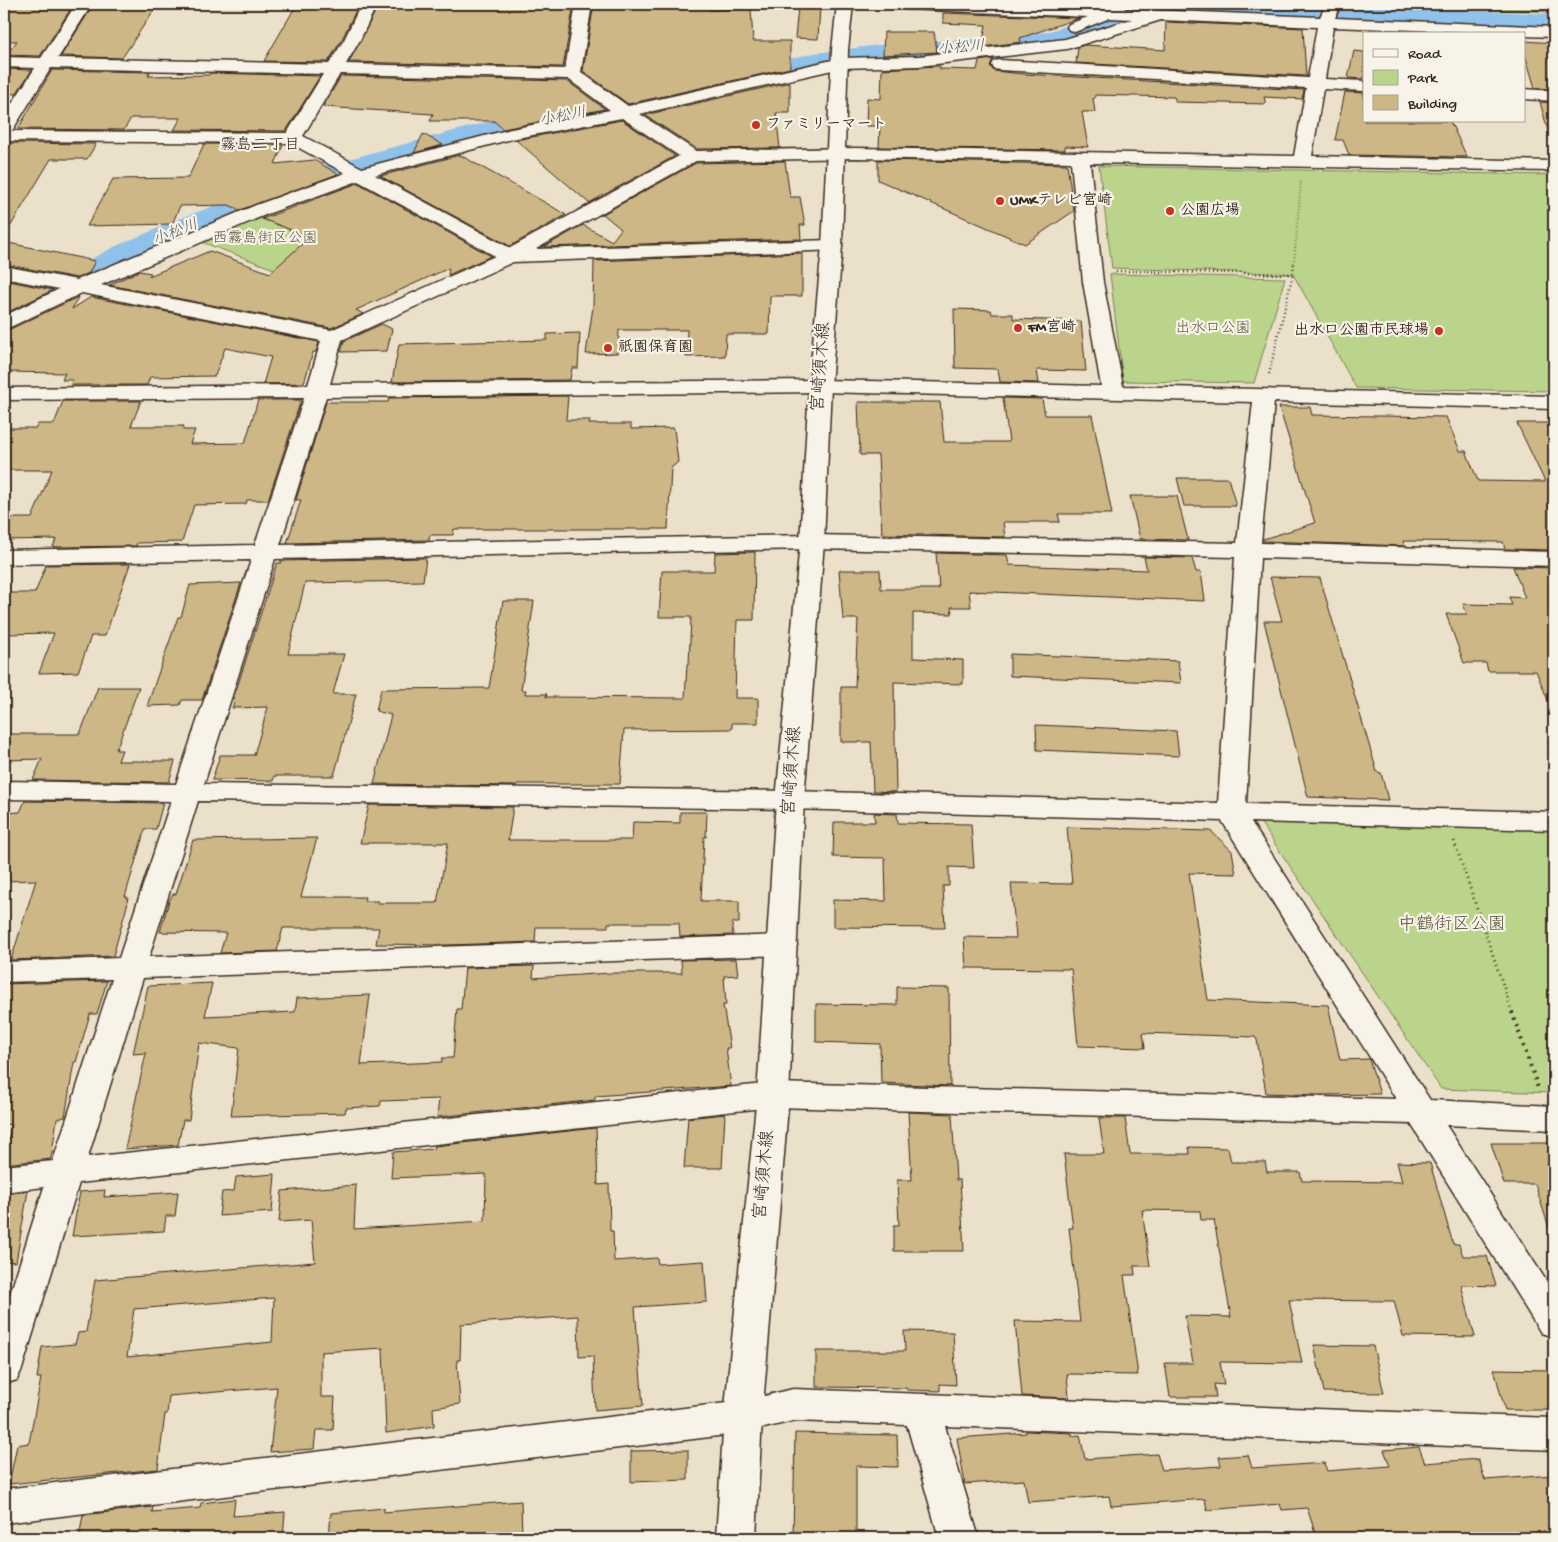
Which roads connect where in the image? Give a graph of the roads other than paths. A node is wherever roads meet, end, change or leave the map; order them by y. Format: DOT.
graph roads {
  1 [pos="84,4"];
  2 [pos="369,4"];
  3 [pos="584,4"];
  4 [pos="845,4"];
  5 [pos="906,4"];
  6 [pos="1332,5"];
  7 [pos="1022,6"];
  8 [pos="1114,9"];
  9 [pos="1188,10"];
  10 [pos="1160,15"];
  11 [pos="1326,22"];
  12 [pos="1554,32"];
  13 [pos="841,55"];
  14 [pos="919,61"];
  15 [pos="4,62"];
  16 [pos="46,63"];
  17 [pos="335,69"];
  18 [pos="572,74"];
  19 [pos="1317,84"];
  20 [pos="1363,86"];
  21 [pos="1526,94"];
  22 [pos="1554,96"];
  23 [pos="610,102"];
  24 [pos="626,112"];
  25 [pos="4,130"];
  26 [pos="4,136"];
  27 [pos="293,138"];
  28 [pos="835,154"];
  29 [pos="692,156"];
  30 [pos="1080,158"];
  31 [pos="1302,162"];
  32 [pos="340,164"];
  33 [pos="1554,166"];
  34 [pos="360,174"];
  35 [pos="832,246"];
  36 [pos="510,256"];
  37 [pos="4,272"];
  38 [pos="65,284"];
  39 [pos="4,304"];
  40 [pos="4,324"];
  41 [pos="332,337"];
  42 [pos="820,386"];
  43 [pos="317,392"];
  44 [pos="1113,392"];
  45 [pos="4,394"];
  46 [pos="1264,397"];
  47 [pos="1554,402"];
  48 [pos="812,542"];
  49 [pos="1248,550"];
  50 [pos="266,553"];
  51 [pos="4,557"];
  52 [pos="1554,559"];
  53 [pos="4,790"];
  54 [pos="188,793"];
  55 [pos="790,800"];
  56 [pos="1231,812"];
  57 [pos="1554,821"];
  58 [pos="782,945"];
  59 [pos="131,966"];
  60 [pos="4,972"];
  61 [pos="773,1095"];
  62 [pos="1422,1112"];
  63 [pos="1551,1117"];
  64 [pos="66,1171"];
  65 [pos="4,1178"];
  66 [pos="1554,1323"];
  67 [pos="4,1369"];
  68 [pos="921,1409"];
  69 [pos="743,1417"];
  70 [pos="1554,1434"];
  71 [pos="4,1506"];
  72 [pos="736,1538"];
  73 [pos="959,1538"];
  1 -- 16 [label="street"];
  2 -- 17 [label="street"];
  3 -- 18 [label="street"];
  4 -- 13 [label="street, 宮崎須木線"];
  5 -- 7 [label="street"];
  6 -- 11 [label="street"];
  7 -- 8 [label="street"];
  8 -- 10 [label="street"];
  8 -- 13 [label="street"];
  9 -- 10 [label="street"];
  9 -- 11 [label="street"];
  10 -- 14 [label="street"];
  11 -- 12 [label="street"];
  11 -- 19 [label="street"];
  13 -- 14 [label="street"];
  13 -- 23 [label="street"];
  13 -- 24 [label="street"];
  13 -- 28 [label="street, 宮崎須木線"];
  14 -- 19 [label="street"];
  15 -- 16 [label="street"];
  16 -- 17 [label="street"];
  16 -- 25 [label="street"];
  17 -- 18 [label="street"];
  17 -- 27 [label="street"];
  18 -- 23 [label="street"];
  19 -- 20 [label="street"];
  19 -- 31 [label="street"];
  21 -- 22 [label="street"];
  23 -- 24 [label="street"];
  23 -- 32 [label="street"];
  24 -- 29 [label="street"];
  24 -- 34 [label="street"];
  26 -- 27 [label="street"];
  27 -- 32 [label="street"];
  28 -- 29 [label="street"];
  28 -- 30 [label="street"];
  28 -- 35 [label="street, 宮崎須木線"];
  29 -- 36 [label="street"];
  30 -- 31 [label="street"];
  30 -- 44 [label="street"];
  31 -- 33 [label="street"];
  32 -- 34 [label="street"];
  32 -- 38 [label="street"];
  34 -- 36 [label="street"];
  34 -- 38 [label="street"];
  35 -- 36 [label="street"];
  35 -- 42 [label="street, 宮崎須木線"];
  36 -- 41 [label="street"];
  37 -- 38 [label="street"];
  38 -- 39 [label="street"];
  38 -- 40 [label="street"];
  38 -- 41 [label="street"];
  41 -- 43 [label="street"];
  42 -- 43 [label="street"];
  42 -- 44 [label="street"];
  42 -- 48 [label="street, 宮崎須木線"];
  43 -- 45 [label="street"];
  43 -- 50 [label="street"];
  44 -- 46 [label="street"];
  46 -- 47 [label="street"];
  46 -- 49 [label="street"];
  48 -- 49 [label="street"];
  48 -- 50 [label="street"];
  48 -- 55 [label="street, 宮崎須木線"];
  49 -- 52 [label="street"];
  49 -- 56 [label="street"];
  50 -- 51 [label="street"];
  50 -- 54 [label="street"];
  53 -- 54 [label="street"];
  54 -- 55 [label="street"];
  54 -- 59 [label="street"];
  55 -- 56 [label="street"];
  55 -- 58 [label="street, 宮崎須木線"];
  56 -- 57 [label="street"];
  56 -- 62 [label="street"];
  58 -- 59 [label="street"];
  58 -- 61 [label="street, 宮崎須木線"];
  59 -- 60 [label="street"];
  59 -- 64 [label="street"];
  61 -- 62 [label="street"];
  61 -- 64 [label="street"];
  61 -- 69 [label="street, 宮崎須木線"];
  62 -- 63 [label="street"];
  62 -- 66 [label="street"];
  64 -- 65 [label="street"];
  64 -- 67 [label="street"];
  68 -- 69 [label="street"];
  68 -- 70 [label="street"];
  68 -- 73 [label="street"];
  69 -- 71 [label="street"];
  69 -- 72 [label="street, 宮崎須木線"];
}
